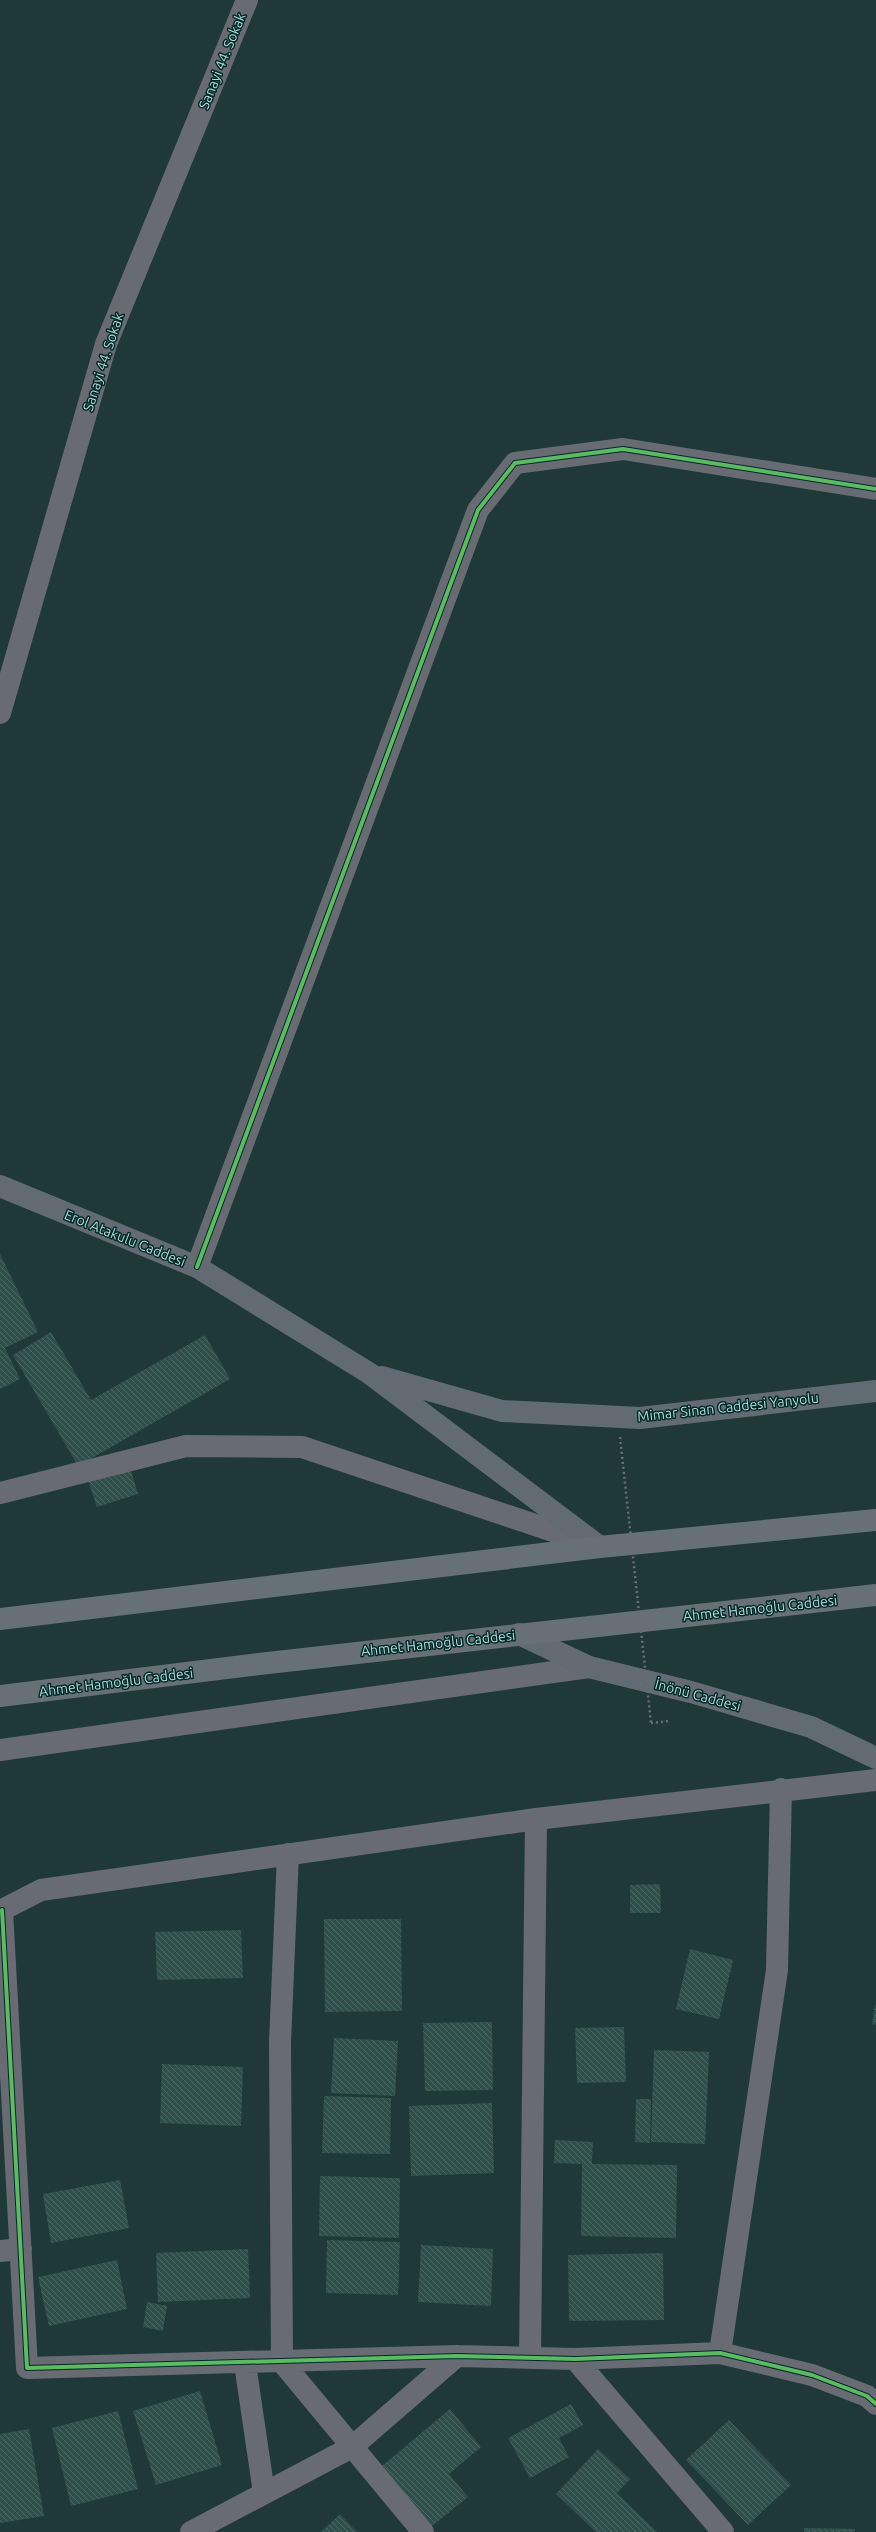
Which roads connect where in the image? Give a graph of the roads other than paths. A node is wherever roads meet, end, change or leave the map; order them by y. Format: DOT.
graph roads {
  1 [pos="248,0"];
  2 [pos="876,489"];
  3 [pos="0,713"];
  4 [pos="0,1186"];
  5 [pos="197,1267"];
  6 [pos="369,1373"];
  7 [pos="876,1391"];
  8 [pos="0,1492"];
  9 [pos="876,1520"];
  10 [pos="600,1547"];
  11 [pos="876,1596"];
  12 [pos="0,1619"];
  13 [pos="519,1634"];
  14 [pos="589,1667"];
  15 [pos="0,1696"];
  16 [pos="0,1750"];
  17 [pos="876,1758"];
  18 [pos="876,1780"];
  19 [pos="781,1789"];
  20 [pos="536,1819"];
  21 [pos="288,1854"];
  22 [pos="1,1910"];
  23 [pos="11,2250"];
  24 [pos="720,2353"];
  25 [pos="457,2356"];
  26 [pos="530,2356"];
  27 [pos="575,2359"];
  28 [pos="282,2362"];
  29 [pos="245,2364"];
  30 [pos="876,2404"];
  31 [pos="352,2447"];
  32 [pos="264,2493"];
  33 [pos="191,2532"];
  34 [pos="423,2532"];
  35 [pos="723,2532"];
  1 -- 3 [label="street, Sanayi 44. Sokak"];
  2 -- 5 [label="street"];
  4 -- 5 [label="main road, Erol Atakulu Caddesi"];
  5 -- 6 [label="main road, Erol Atakulu Caddesi"];
  6 -- 7 [label="main road, Mimar Sinan Caddesi Yanyolu"];
  6 -- 10 [label="main road"];
  8 -- 10 [label="street"];
  9 -- 10 [label="highway"];
  10 -- 12 [label="highway"];
  11 -- 13 [label="highway, Ahmet Hamoğlu Caddesi"];
  13 -- 14 [label="main road, İnönü Caddesi"];
  13 -- 15 [label="highway, Ahmet Hamoğlu Caddesi"];
  14 -- 16 [label="street"];
  14 -- 17 [label="main road, İnönü Caddesi"];
  18 -- 19 [label="street"];
  19 -- 20 [label="street"];
  19 -- 24 [label="street"];
  20 -- 21 [label="street"];
  20 -- 26 [label="street"];
  21 -- 22 [label="street"];
  21 -- 28 [label="street"];
  22 -- 23 [label="street"];
  23 -- 29 [label="street"];
  24 -- 27 [label="street"];
  24 -- 30 [label="street"];
  25 -- 26 [label="street"];
  25 -- 28 [label="street"];
  25 -- 31 [label="street"];
  26 -- 27 [label="street"];
  27 -- 35 [label="street"];
  28 -- 29 [label="street"];
  28 -- 31 [label="street"];
  29 -- 32 [label="street"];
  31 -- 32 [label="street"];
  31 -- 34 [label="street"];
  32 -- 33 [label="street"];
}
